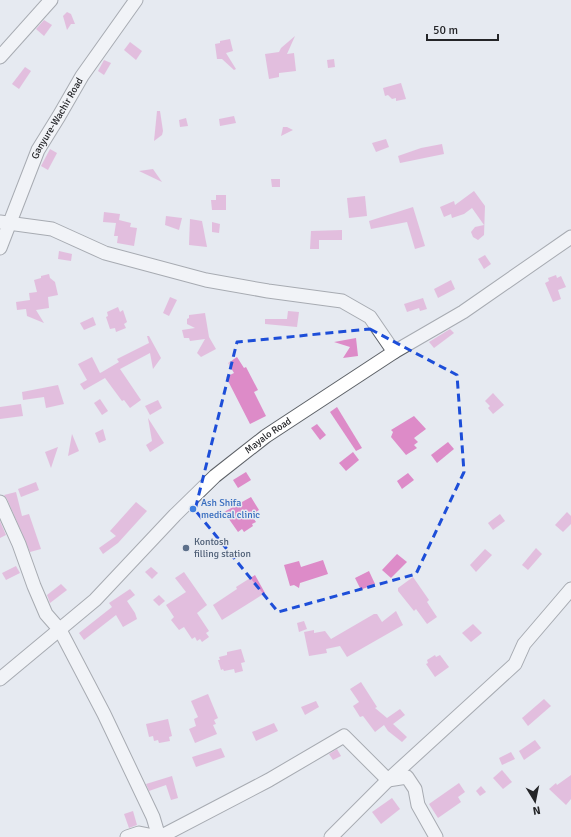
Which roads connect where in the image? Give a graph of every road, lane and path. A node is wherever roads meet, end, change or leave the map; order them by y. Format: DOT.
graph roads {
  1 [pos="50,0"];
  2 [pos="136,0"];
  3 [pos="0,58"];
  4 [pos="5,223"];
  5 [pos="571,237"];
  6 [pos="0,248"];
  7 [pos="394,352"];
  8 [pos="0,502"];
  9 [pos="571,589"];
  10 [pos="60,630"];
  11 [pos="0,679"];
  12 [pos="388,780"];
  13 [pos="127,837"];
  14 [pos="159,837"];
  15 [pos="331,837"];
  16 [pos="436,837"];
  1 -- 3 [label="street"];
  2 -- 4 [label="street, Ganyure-Wachir Road"];
  4 -- 6 [label="street, Ganyure-Wachir Road"];
  4 -- 7 [label="street"];
  5 -- 7 [label="street, Mayalo Road"];
  7 -- 10 [label="street, Mayalo Road"];
  8 -- 10 [label="street"];
  9 -- 12 [label="street"];
  10 -- 11 [label="street, Mayalo Road"];
  10 -- 14 [label="street"];
  12 -- 14 [label="street"];
  12 -- 15 [label="street"];
  12 -- 16 [label="street"];
  13 -- 14 [label="street"];
}
